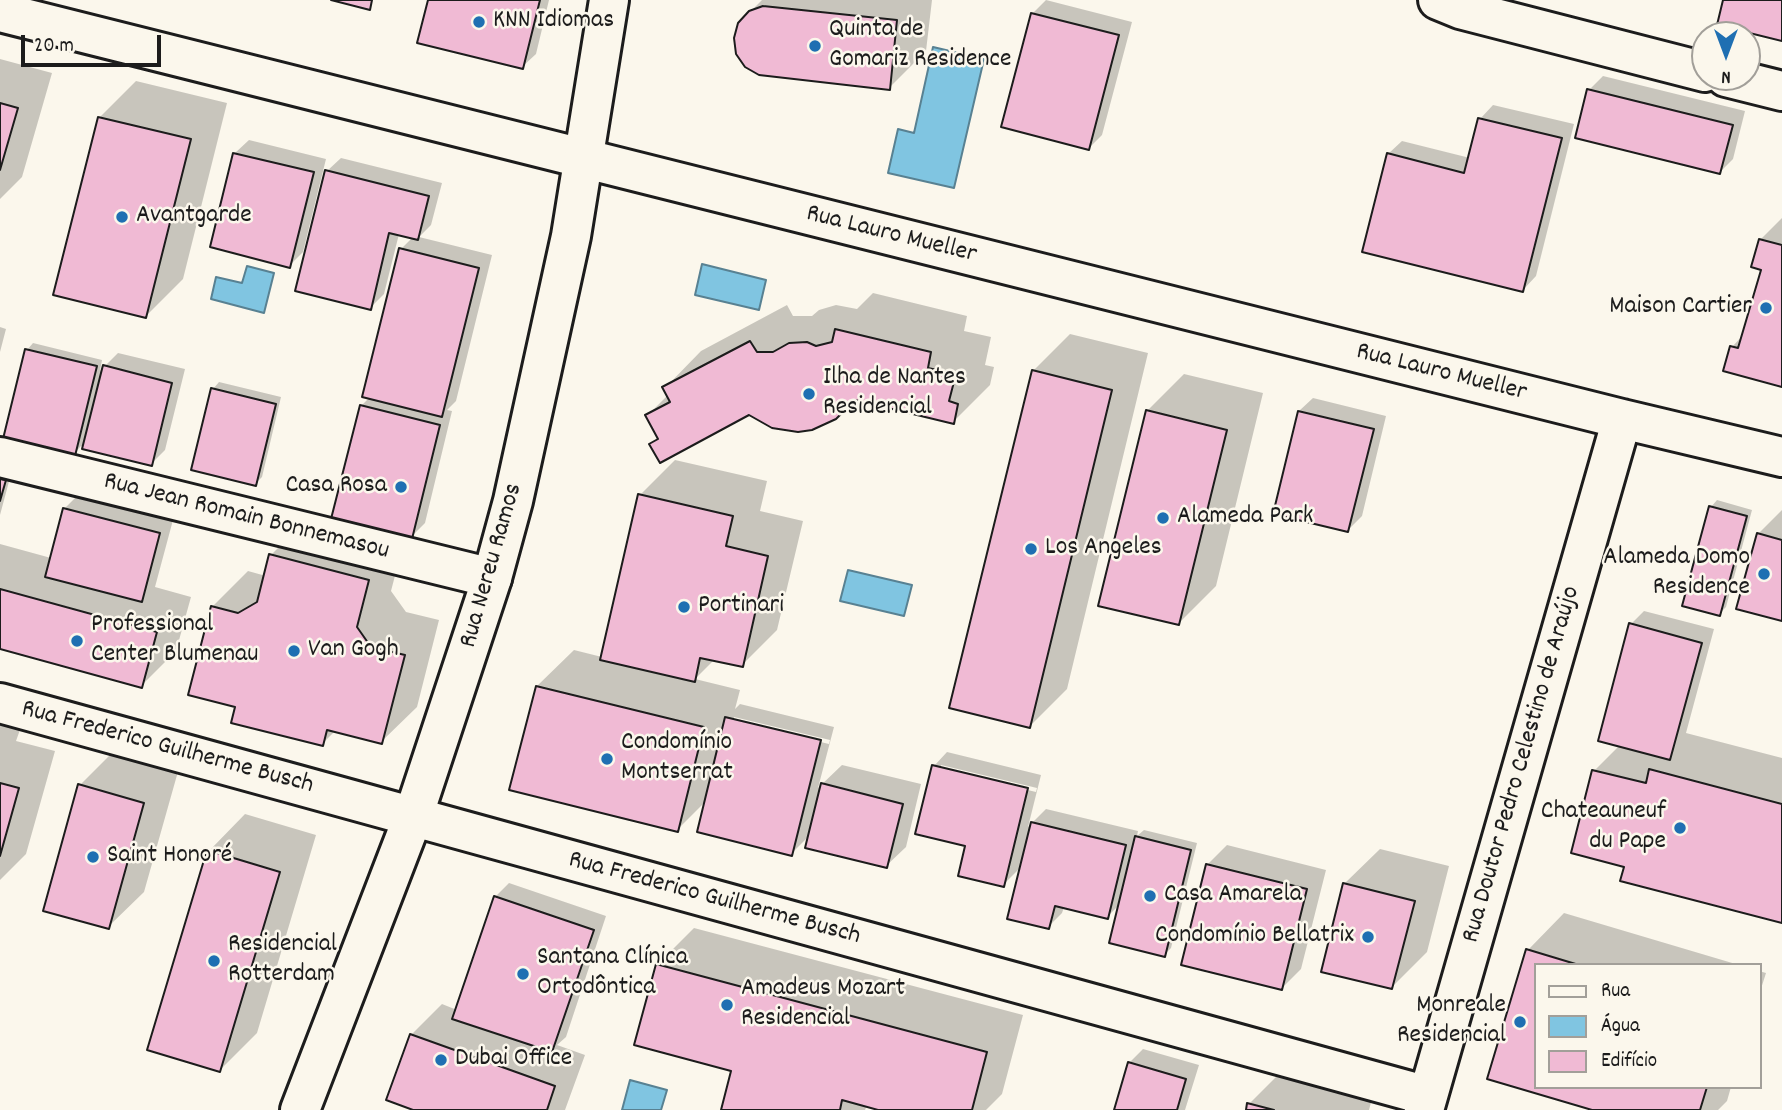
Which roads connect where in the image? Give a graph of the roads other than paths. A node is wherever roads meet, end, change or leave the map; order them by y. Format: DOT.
graph roads {
  1 [pos="609,0"];
  2 [pos="1438,0"];
  3 [pos="0,12"];
  4 [pos="1691,68"];
  5 [pos="1761,86"];
  6 [pos="1782,91"];
  7 [pos="584,159"];
  8 [pos="1622,419"];
  9 [pos="0,457"];
  10 [pos="1782,457"];
  11 [pos="492,578"];
  12 [pos="0,703"];
  13 [pos="413,817"];
  14 [pos="1426,1103"];
  15 [pos="300,1110"];
  1 -- 7 [label="street, Rua Nereu Ramos"];
  2 -- 4 [label="street"];
  3 -- 7 [label="street, Rua Lauro Mueller"];
  5 -- 6 [label="street"];
  7 -- 8 [label="street, Rua Lauro Mueller"];
  7 -- 11 [label="street, Rua Nereu Ramos"];
  8 -- 10 [label="street, Rua Lauro Mueller"];
  8 -- 14 [label="street, Rua Doutor Pedro Celestino de Araújo"];
  9 -- 11 [label="street, Rua Jean Romain Bonnemasou"];
  11 -- 13 [label="street, Rua Nereu Ramos"];
  12 -- 13 [label="street, Rua Frederico Guilherme Busch"];
  13 -- 14 [label="street, Rua Frederico Guilherme Busch"];
  13 -- 15 [label="street, Rua Nereu Ramos"];
}
